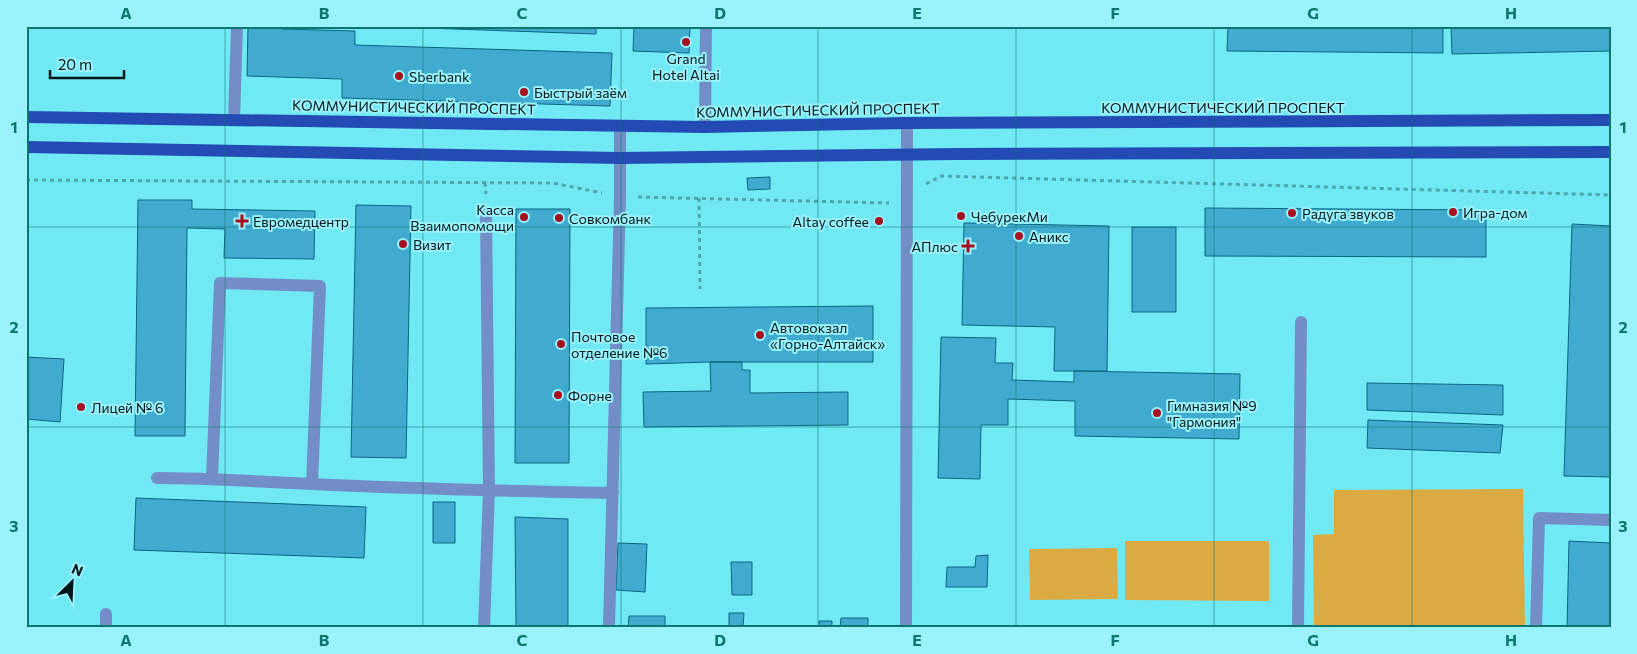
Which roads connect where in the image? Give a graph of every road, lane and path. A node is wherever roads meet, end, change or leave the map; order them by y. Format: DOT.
graph roads {
  1 [pos="237,26"];
  2 [pos="706,26"];
  3 [pos="26,117"];
  4 [pos="234,119"];
  5 [pos="1611,120"];
  6 [pos="907,122"];
  7 [pos="620,126"];
  8 [pos="705,127"];
  9 [pos="26,147"];
  10 [pos="1611,152"];
  11 [pos="907,154"];
  12 [pos="620,158"];
  13 [pos="26,180"];
  14 [pos="907,193"];
  15 [pos="1611,195"];
  16 [pos="620,196"];
  17 [pos="699,198"];
  18 [pos="486,212"];
  19 [pos="700,288"];
  20 [pos="1301,322"];
  21 [pos="157,478"];
  22 [pos="212,478"];
  23 [pos="312,484"];
  24 [pos="489,490"];
  25 [pos="613,493"];
  26 [pos="1611,520"];
  27 [pos="106,614"];
  28 [pos="106,628"];
  29 [pos="484,628"];
  30 [pos="609,628"];
  31 [pos="906,628"];
  32 [pos="1298,628"];
  33 [pos="1536,628"];
  1 -- 4 [label="street"];
  2 -- 8 [label="street"];
  3 -- 4 [label="main road, КОММУНИСТИЧЕСКИЙ ПРОСПЕКТ"];
  4 -- 7 [label="main road, КОММУНИСТИЧЕСКИЙ ПРОСПЕКТ"];
  5 -- 6 [label="main road, КОММУНИСТИЧЕСКИЙ ПРОСПЕКТ"];
  6 -- 8 [label="main road, КОММУНИСТИЧЕСКИЙ ПРОСПЕКТ"];
  6 -- 11 [label="street"];
  7 -- 8 [label="main road, КОММУНИСТИЧЕСКИЙ ПРОСПЕКТ"];
  7 -- 12 [label="street"];
  9 -- 12 [label="main road"];
  10 -- 11 [label="main road"];
  11 -- 12 [label="main road"];
  11 -- 14 [label="street"];
  12 -- 16 [label="street"];
  13 -- 16 [label="path"];
  14 -- 15 [label="path"];
  14 -- 17 [label="path"];
  14 -- 31 [label="street"];
  16 -- 17 [label="path"];
  16 -- 25 [label="street"];
  17 -- 19 [label="path"];
  18 -- 24 [label="street"];
  20 -- 32 [label="street"];
  21 -- 22 [label="street"];
  22 -- 23 [label="street"];
  22 -- 23 [label="street"];
  23 -- 24 [label="street"];
  24 -- 25 [label="street"];
  24 -- 29 [label="street"];
  25 -- 30 [label="street"];
  26 -- 33 [label="street"];
  27 -- 28 [label="street"];
}
